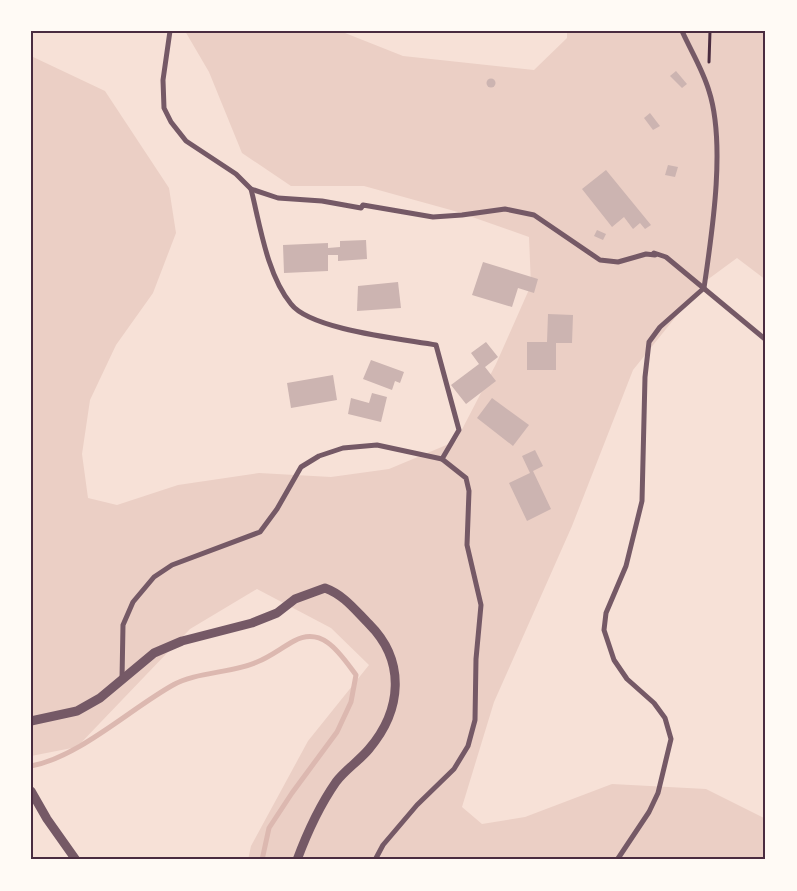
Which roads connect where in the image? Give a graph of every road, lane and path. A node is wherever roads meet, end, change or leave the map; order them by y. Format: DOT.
graph roads {
  1 [pos="170,31"];
  2 [pos="682,31"];
  3 [pos="251,189"];
  4 [pos="704,288"];
  5 [pos="766,340"];
  6 [pos="442,458"];
  7 [pos="122,680"];
  8 [pos="31,721"];
  9 [pos="31,791"];
  10 [pos="76,860"];
  11 [pos="297,860"];
  12 [pos="375,860"];
  13 [pos="616,860"];
  1 -- 3 [label="street"];
  2 -- 4 [label="street"];
  3 -- 4 [label="street"];
  3 -- 6 [label="street"];
  4 -- 5 [label="street"];
  4 -- 13 [label="street"];
  6 -- 7 [label="street"];
  6 -- 12 [label="street"];
  7 -- 8 [label="street"];
  7 -- 11 [label="street"];
  9 -- 10 [label="street"];
}
